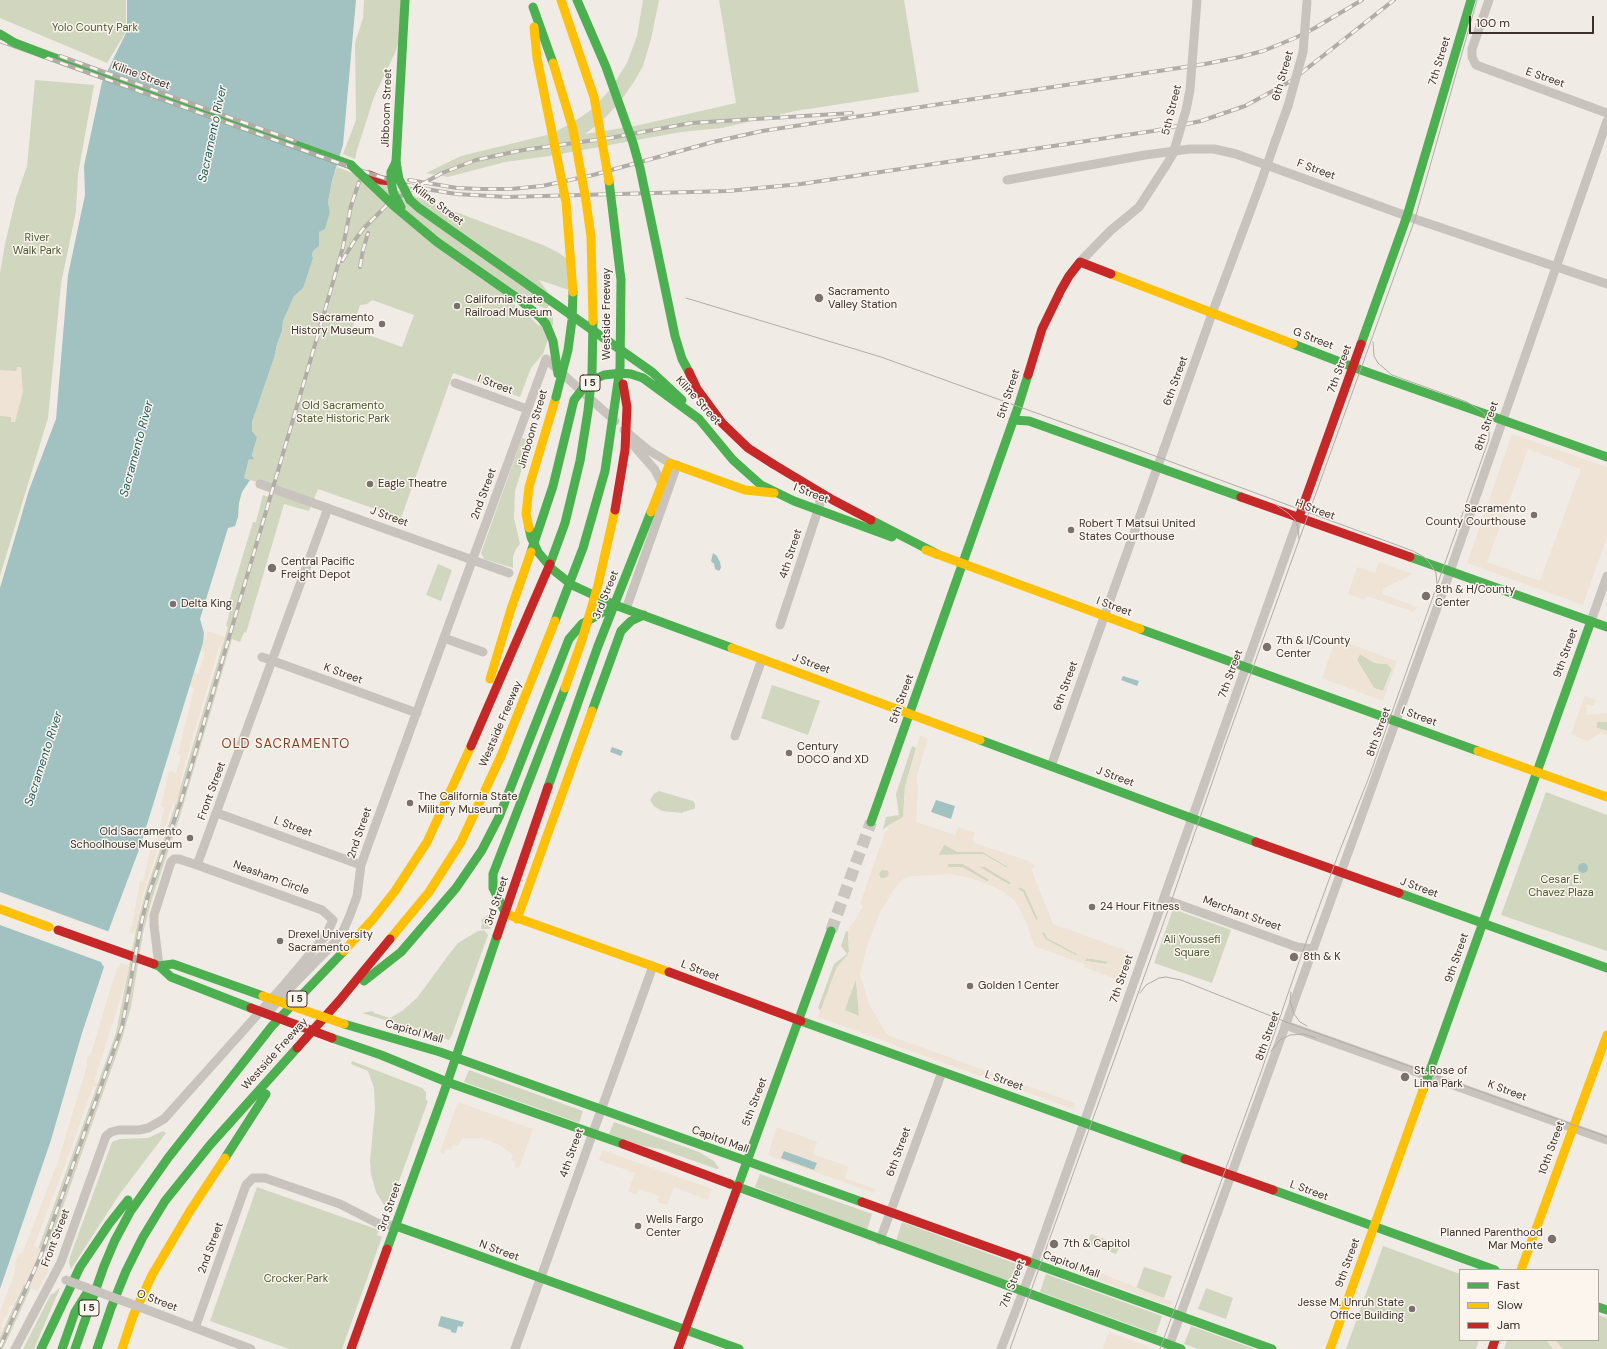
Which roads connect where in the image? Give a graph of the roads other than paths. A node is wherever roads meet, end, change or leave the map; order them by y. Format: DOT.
graph roads {
  1 [pos="404,0"];
  2 [pos="561,0"];
  3 [pos="577,0"];
  4 [pos="1197,0"];
  5 [pos="1489,0"];
  6 [pos="1307,1"];
  7 [pos="1470,1"];
  8 [pos="532,4"];
  9 [pos="0,34"];
  10 [pos="1607,113"];
  11 [pos="1607,121"];
  12 [pos="396,162"];
  13 [pos="351,165"];
  14 [pos="1007,180"];
  15 [pos="391,181"];
  16 [pos="410,200"];
  17 [pos="404,214"];
  18 [pos="1407,216"];
  19 [pos="1080,262"];
  20 [pos="1557,266"];
  21 [pos="1607,284"];
  22 [pos="1212,313"];
  23 [pos="546,359"];
  24 [pos="1354,367"];
  25 [pos="620,368"];
  26 [pos="455,383"];
  27 [pos="556,397"];
  28 [pos="527,409"];
  29 [pos="699,419"];
  30 [pos="1502,419"];
  31 [pos="1013,420"];
  32 [pos="621,427"];
  33 [pos="1607,457"];
  34 [pos="674,464"];
  35 [pos="1157,466"];
  36 [pos="260,484"];
  37 [pos="662,484"];
  38 [pos="817,491"];
  39 [pos="777,494"];
  40 [pos="328,508"];
  41 [pos="818,510"];
  42 [pos="1299,517"];
  43 [pos="937,554"];
  44 [pos="472,560"];
  45 [pos="962,563"];
  46 [pos="1450,571"];
  47 [pos="509,573"];
  48 [pos="1607,576"];
  49 [pos="616,604"];
  50 [pos="626,609"];
  51 [pos="644,615"];
  52 [pos="1104,616"];
  53 [pos="1591,621"];
  54 [pos="780,625"];
  55 [pos="1607,627"];
  56 [pos="444,638"];
  57 [pos="483,652"];
  58 [pos="262,657"];
  59 [pos="762,659"];
  60 [pos="272,660"];
  61 [pos="1246,668"];
  62 [pos="417,713"];
  63 [pos="910,714"];
  64 [pos="1396,721"];
  65 [pos="735,736"];
  66 [pos="471,746"];
  67 [pos="1051,766"];
  68 [pos="1537,772"];
  69 [pos="1607,797"];
  70 [pos="217,812"];
  71 [pos="1192,819"];
  72 [pos="871,822"];
  73 [pos="197,864"];
  74 [pos="361,865"];
  75 [pos="1341,872"];
  76 [pos="1164,899"];
  77 [pos="0,909"];
  78 [pos="506,914"];
  79 [pos="517,919"];
  80 [pos="1482,923"];
  81 [pos="49,926"];
  82 [pos="58,930"];
  83 [pos="831,931"];
  84 [pos="1313,949"];
  85 [pos="159,966"];
  86 [pos="653,966"];
  87 [pos="1607,968"];
  88 [pos="278,1001"];
  89 [pos="339,1001"];
  90 [pos="268,1014"];
  91 [pos="798,1020"];
  92 [pos="1286,1025"];
  93 [pos="1607,1035"];
  94 [pos="295,1050"];
  95 [pos="456,1058"];
  96 [pos="942,1072"];
  97 [pos="1428,1075"];
  98 [pos="447,1082"];
  99 [pos="600,1110"];
  100 [pos="1084,1123"];
  101 [pos="1573,1127"];
  102 [pos="111,1132"];
  103 [pos="592,1133"];
  104 [pos="1607,1140"];
  105 [pos="168,1158"];
  106 [pos="746,1162"];
  107 [pos="1231,1176"];
  108 [pos="253,1178"];
  109 [pos="737,1186"];
  110 [pos="890,1213"];
  111 [pos="396,1226"];
  112 [pos="1374,1227"];
  113 [pos="880,1240"];
  114 [pos="1033,1264"];
  115 [pos="104,1266"];
  116 [pos="1492,1269"];
  117 [pos="1521,1269"];
  118 [pos="54,1275"];
  119 [pos="540,1278"];
  120 [pos="1023,1292"];
  121 [pos="1180,1316"];
  122 [pos="195,1328"];
  123 [pos="685,1329"];
  124 [pos="1169,1347"];
  125 [pos="15,1349"];
  126 [pos="41,1349"];
  127 [pos="62,1349"];
  128 [pos="75,1349"];
  129 [pos="97,1349"];
  130 [pos="122,1349"];
  131 [pos="251,1349"];
  132 [pos="351,1349"];
  133 [pos="515,1349"];
  134 [pos="678,1349"];
  135 [pos="739,1349"];
  136 [pos="1001,1349"];
  137 [pos="1181,1349"];
  138 [pos="1272,1349"];
  139 [pos="1330,1349"];
  1 -- 12 [label="main road, Jibboom Street"];
  2 -- 25 [label="main road, Westside Freeway / I 5, bridge"];
  3 -- 38 [label="main road, bridge"];
  4 -- 19 [label="street, 5th Street, bridge"];
  5 -- 10 [label="street, E Street"];
  6 -- 22 [label="street, 6th Street, bridge"];
  7 -- 18 [label="main road, 7th Street"];
  8 -- 27 [label="main road, bridge"];
  8 -- 66 [label="main road, Westside Freeway / I 5, bridge"];
  9 -- 13 [label="main road, Kiline Street, bridge"];
  11 -- 20 [label="street, 8th Street"];
  12 -- 15 [label="main road, Jibboom Street, bridge"];
  12 -- 16 [label="main road, bridge"];
  13 -- 15 [label="main road, Kiline Street, bridge"];
  13 -- 17 [label="main road, Jimboom Street, bridge"];
  14 -- 18 [label="street, F Street"];
  15 -- 16 [label="main road, Kiline Street, bridge"];
  15 -- 17 [label="main road, bridge"];
  16 -- 29 [label="main road, Kiline Street, bridge"];
  17 -- 27 [label="main road, Jimboom Street, bridge"];
  18 -- 20 [label="street, F Street"];
  18 -- 24 [label="main road, 7th Street"];
  19 -- 22 [label="main road, G Street"];
  19 -- 31 [label="main road, 5th Street"];
  20 -- 21 [label="street, F Street"];
  20 -- 30 [label="street, 8th Street"];
  22 -- 24 [label="main road, G Street"];
  22 -- 35 [label="street, 6th Street"];
  23 -- 28 [label="street, 2nd Street"];
  23 -- 32 [label="street, I Street"];
  24 -- 30 [label="main road, G Street"];
  24 -- 42 [label="main road, 7th Street"];
  25 -- 78 [label="main road, bridge"];
  25 -- 89 [label="main road, Westside Freeway / I 5, bridge"];
  26 -- 28 [label="street, I Street"];
  27 -- 49 [label="main road, Jimboom Street"];
  28 -- 44 [label="street, 2nd Street"];
  29 -- 39 [label="main road, Kiline Street"];
  29 -- 66 [label="main road, bridge"];
  30 -- 33 [label="main road, G Street"];
  30 -- 46 [label="street, 8th Street"];
  31 -- 35 [label="main road, H Street"];
  31 -- 45 [label="main road, 5th Street"];
  32 -- 34 [label="street, I Street"];
  32 -- 37 [label="street, I Street"];
  34 -- 37 [label="main road, 3rd Street"];
  34 -- 39 [label="main road, I Street"];
  34 -- 50 [label="street, 3rd Street"];
  35 -- 42 [label="main road, H Street"];
  35 -- 52 [label="street, 6th Street"];
  36 -- 40 [label="street, J Street"];
  37 -- 49 [label="main road, 3rd Street"];
  38 -- 41 [label="street, 4th Street"];
  38 -- 43 [label="main road"];
  39 -- 41 [label="main road, I Street"];
  40 -- 44 [label="street, J Street"];
  40 -- 60 [label="street, Front Street"];
  41 -- 43 [label="main road, I Street"];
  41 -- 54 [label="street, 4th Street"];
  42 -- 46 [label="main road, H Street"];
  42 -- 61 [label="street, 7th Street"];
  43 -- 45 [label="main road, I Street"];
  44 -- 47 [label="street, J Street"];
  44 -- 56 [label="street, 2nd Street"];
  45 -- 52 [label="main road, I Street"];
  45 -- 63 [label="main road, 5th Street"];
  46 -- 53 [label="main road, H Street"];
  46 -- 64 [label="street, 8th Street"];
  48 -- 53 [label="street, 9th Street"];
  49 -- 50 [label="main road, J Street"];
  49 -- 78 [label="main road, 3rd Street"];
  49 -- 89 [label="main road"];
  50 -- 51 [label="main road, J Street"];
  51 -- 59 [label="main road, J Street"];
  51 -- 79 [label="main road"];
  52 -- 61 [label="main road, I Street"];
  52 -- 67 [label="street, 6th Street"];
  53 -- 55 [label="main road, H Street"];
  53 -- 68 [label="main road, 9th Street"];
  56 -- 57 [label="street"];
  56 -- 62 [label="street, 2nd Street"];
  58 -- 60 [label="street, K Street"];
  59 -- 63 [label="main road, J Street"];
  59 -- 65 [label="street"];
  60 -- 62 [label="street, K Street"];
  60 -- 70 [label="street, Front Street"];
  61 -- 64 [label="main road, I Street"];
  61 -- 71 [label="street, 7th Street"];
  62 -- 74 [label="street, 2nd Street"];
  63 -- 67 [label="main road, J Street"];
  63 -- 72 [label="main road, 5th Street"];
  64 -- 68 [label="main road, I Street"];
  64 -- 75 [label="street, 8th Street"];
  66 -- 105 [label="main road, Westside Freeway / I 5"];
  67 -- 71 [label="main road, J Street"];
  68 -- 69 [label="main road, I Street"];
  68 -- 80 [label="main road, 9th Street"];
  70 -- 73 [label="street, Front Street"];
  70 -- 74 [label="street, L Street"];
  71 -- 75 [label="main road, J Street"];
  71 -- 76 [label="street, 7th Street"];
  73 -- 85 [label="street"];
  73 -- 102 [label="street, Neasham Circle"];
  74 -- 88 [label="street, 2nd Street"];
  75 -- 80 [label="main road, J Street"];
  75 -- 84 [label="street, 8th Street"];
  76 -- 84 [label="street, Merchant Street"];
  76 -- 100 [label="street, 7th Street"];
  77 -- 81 [label="main road"];
  78 -- 79 [label="main road, L Street"];
  78 -- 95 [label="main road, 3rd Street"];
  79 -- 86 [label="main road, L Street"];
  80 -- 87 [label="main road, J Street"];
  80 -- 97 [label="main road, 9th Street"];
  82 -- 85 [label="main road, Capitol Mall"];
  83 -- 91 [label="main road, 5th Street"];
  84 -- 92 [label="street, 8th Street"];
  85 -- 88 [label="main road, Capitol Mall, bridge"];
  85 -- 90 [label="main road, Capitol Mall, bridge"];
  86 -- 91 [label="main road, L Street"];
  86 -- 99 [label="street, 4th Street"];
  88 -- 90 [label="street, 2nd Street"];
  88 -- 95 [label="main road, Capitol Mall, bridge"];
  89 -- 94 [label="main road, Westside Freeway / I 5"];
  90 -- 98 [label="main road, Capitol Mall, bridge"];
  91 -- 96 [label="main road, L Street"];
  91 -- 106 [label="main road, 5th Street"];
  92 -- 97 [label="street, K Street"];
  92 -- 107 [label="street, 8th Street"];
  93 -- 101 [label="main road, 10th Street"];
  94 -- 129 [label="main road, Westside Freeway / I 5"];
  94 -- 130 [label="main road"];
  95 -- 98 [label="main road, 3rd Street"];
  95 -- 99 [label="main road, Capitol Mall"];
  96 -- 100 [label="main road, L Street"];
  96 -- 110 [label="street, 6th Street"];
  97 -- 101 [label="street, K Street"];
  97 -- 112 [label="main road, 9th Street"];
  98 -- 103 [label="main road, Capitol Mall"];
  98 -- 111 [label="main road, 3rd Street"];
  99 -- 103 [label="street, 4th Street"];
  99 -- 106 [label="main road, Capitol Mall"];
  100 -- 107 [label="main road, L Street"];
  100 -- 114 [label="street, 7th Street"];
  101 -- 104 [label="street, K Street"];
  101 -- 117 [label="main road, 10th Street"];
  102 -- 118 [label="street, Front Street"];
  103 -- 109 [label="main road, Capitol Mall"];
  103 -- 119 [label="street, 4th Street"];
  105 -- 115 [label="main road, Westside Freeway / I 5"];
  105 -- 126 [label="main road"];
  106 -- 109 [label="main road, 5th Street"];
  106 -- 110 [label="main road, Capitol Mall"];
  107 -- 112 [label="main road, L Street"];
  107 -- 121 [label="street, 8th Street"];
  108 -- 111 [label="street, N Street"];
  108 -- 122 [label="street, 2nd Street"];
  109 -- 113 [label="main road, Capitol Mall"];
  109 -- 123 [label="main road, 5th Street"];
  110 -- 113 [label="street, 6th Street"];
  110 -- 114 [label="main road, Capitol Mall"];
  111 -- 119 [label="main road, N Street"];
  111 -- 132 [label="main road, 3rd Street"];
  112 -- 116 [label="main road, L Street"];
  112 -- 139 [label="main road, 9th Street"];
  113 -- 120 [label="main road, Capitol Mall"];
  114 -- 120 [label="street, 7th Street"];
  114 -- 121 [label="main road, Capitol Mall"];
  115 -- 127 [label="main road"];
  115 -- 128 [label="main road, Westside Freeway / I 5"];
  118 -- 122 [label="street, O Street, bridge"];
  118 -- 125 [label="street, Front Street"];
  119 -- 123 [label="main road, N Street"];
  119 -- 133 [label="street, 4th Street"];
  120 -- 124 [label="main road, Capitol Mall"];
  120 -- 136 [label="street, 7th Street"];
  121 -- 124 [label="street, 8th Street"];
  121 -- 138 [label="main road, Capitol Mall"];
  122 -- 131 [label="street, O Street"];
  123 -- 134 [label="main road, 5th Street"];
  123 -- 135 [label="main road, N Street"];
  124 -- 137 [label="main road, Capitol Mall"];
}
